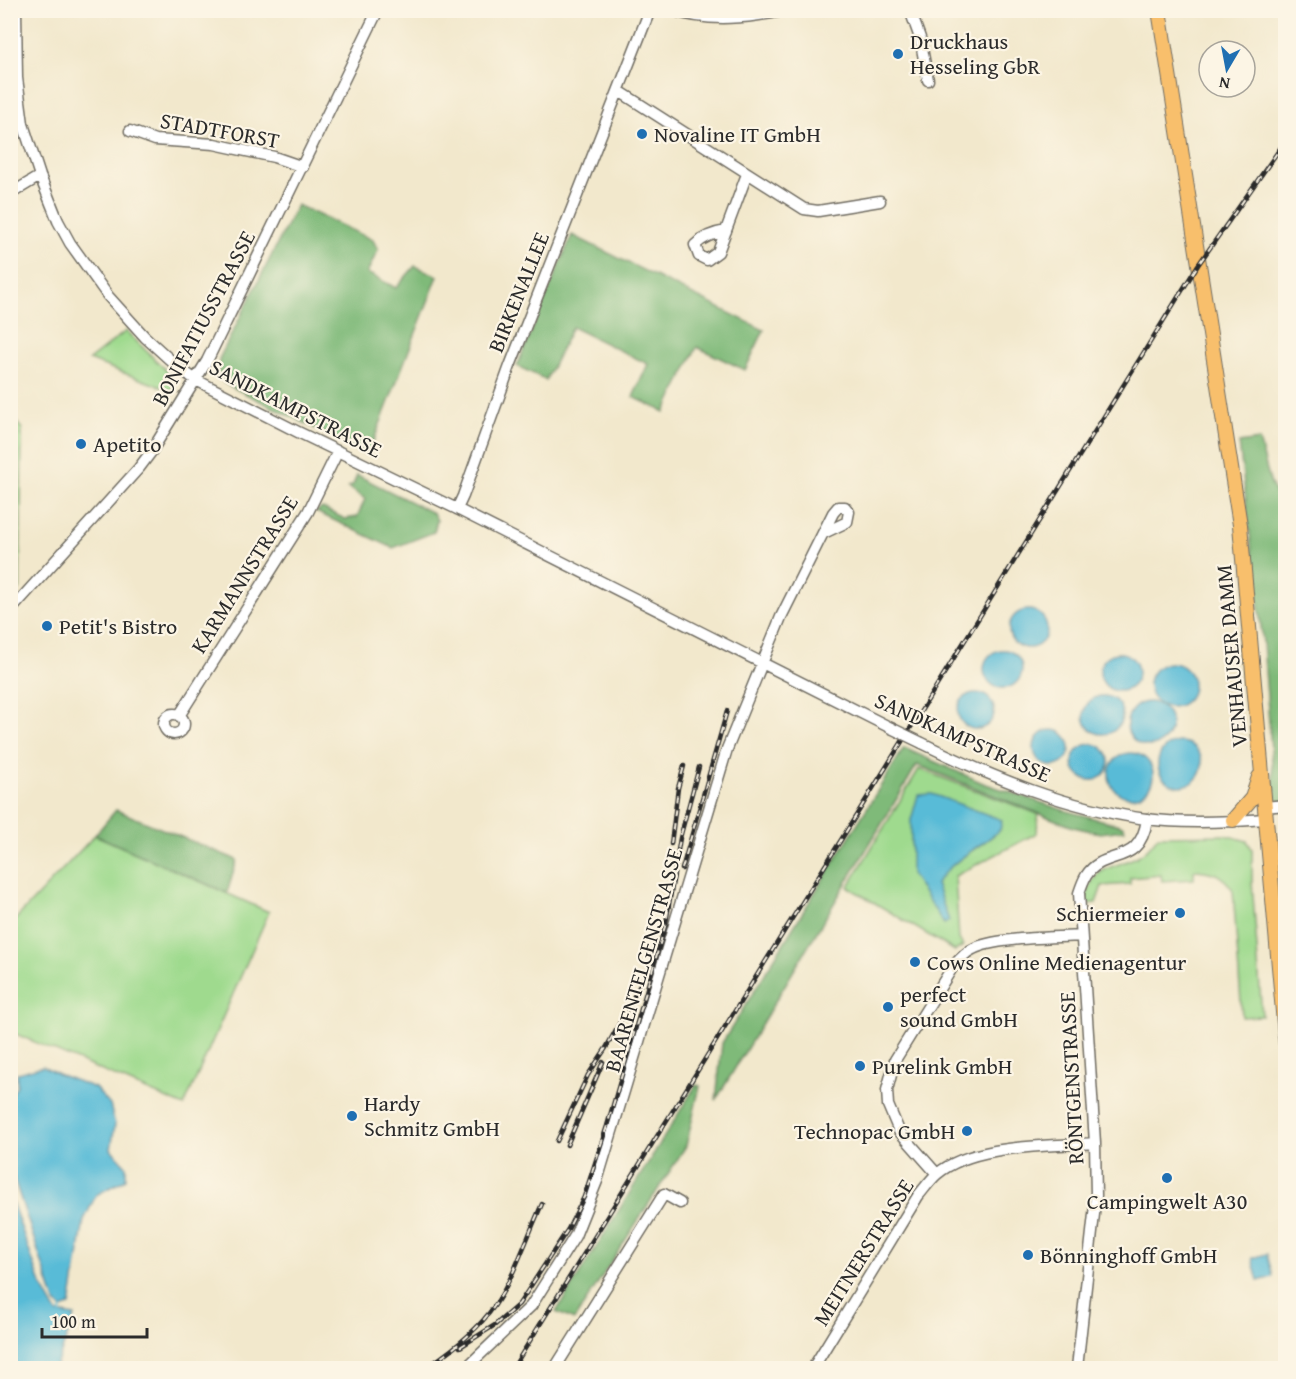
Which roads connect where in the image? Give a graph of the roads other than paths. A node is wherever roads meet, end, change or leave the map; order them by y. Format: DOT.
graph roads {
  1 [pos="16,10"];
  2 [pos="378,10"];
  3 [pos="650,10"];
  4 [pos="672,10"];
  5 [pos="788,10"];
  6 [pos="910,10"];
  7 [pos="1159,10"];
  8 [pos="928,80"];
  9 [pos="619,91"];
  10 [pos="130,130"];
  11 [pos="303,167"];
  12 [pos="747,174"];
  13 [pos="40,176"];
  14 [pos="10,194"];
  15 [pos="880,201"];
  16 [pos="726,231"];
  17 [pos="196,380"];
  18 [pos="338,451"];
  19 [pos="456,508"];
  20 [pos="824,533"];
  21 [pos="10,611"];
  22 [pos="762,664"];
  23 [pos="179,716"];
  24 [pos="1260,748"];
  25 [pos="1286,805"];
  26 [pos="1265,813"];
  27 [pos="1148,819"];
  28 [pos="1233,820"];
  29 [pos="1081,936"];
  30 [pos="1286,1046"];
  31 [pos="1095,1143"];
  32 [pos="937,1174"];
  33 [pos="680,1203"];
  34 [pos="819,1366"];
  35 [pos="466,1368"];
  36 [pos="555,1368"];
  37 [pos="1077,1368"];
  1 -- 13 [label="street, SANDKAMPSTRASSE"];
  2 -- 11 [label="street, BONIFATIUSSTRASSE"];
  3 -- 9 [label="street, BIRKENALLEE"];
  4 -- 5 [label="street"];
  6 -- 8 [label="street"];
  7 -- 24 [label="main road, VENHAUSER DAMM"];
  9 -- 12 [label="street"];
  9 -- 19 [label="street, BIRKENALLEE"];
  10 -- 11 [label="street, STADTFORST"];
  11 -- 17 [label="street, BONIFATIUSSTRASSE"];
  12 -- 15 [label="street"];
  12 -- 16 [label="street"];
  13 -- 14 [label="street"];
  13 -- 17 [label="street, SANDKAMPSTRASSE"];
  17 -- 18 [label="street, SANDKAMPSTRASSE"];
  17 -- 21 [label="street, BONIFATIUSSTRASSE"];
  18 -- 19 [label="street, SANDKAMPSTRASSE"];
  18 -- 23 [label="street, KARMANNSTRASSE"];
  19 -- 22 [label="street, SANDKAMPSTRASSE"];
  20 -- 22 [label="street"];
  22 -- 27 [label="street, SANDKAMPSTRASSE, bridge"];
  22 -- 35 [label="street, BAARENTELGENSTRASSE"];
  24 -- 26 [label="main road, VENHAUSER DAMM"];
  24 -- 28 [label="main road"];
  25 -- 26 [label="street, SANDKAMPSTRASSE"];
  26 -- 28 [label="street, SANDKAMPSTRASSE"];
  26 -- 30 [label="main road, VENHAUSER DAMM"];
  27 -- 28 [label="street, SANDKAMPSTRASSE"];
  27 -- 29 [label="street, RÖNTGENSTRASSE"];
  29 -- 31 [label="street, RÖNTGENSTRASSE"];
  29 -- 32 [label="street"];
  31 -- 32 [label="street, MEITNERSTRASSE"];
  31 -- 37 [label="street, RÖNTGENSTRASSE"];
  32 -- 34 [label="street, MEITNERSTRASSE"];
  33 -- 36 [label="street"];
}
